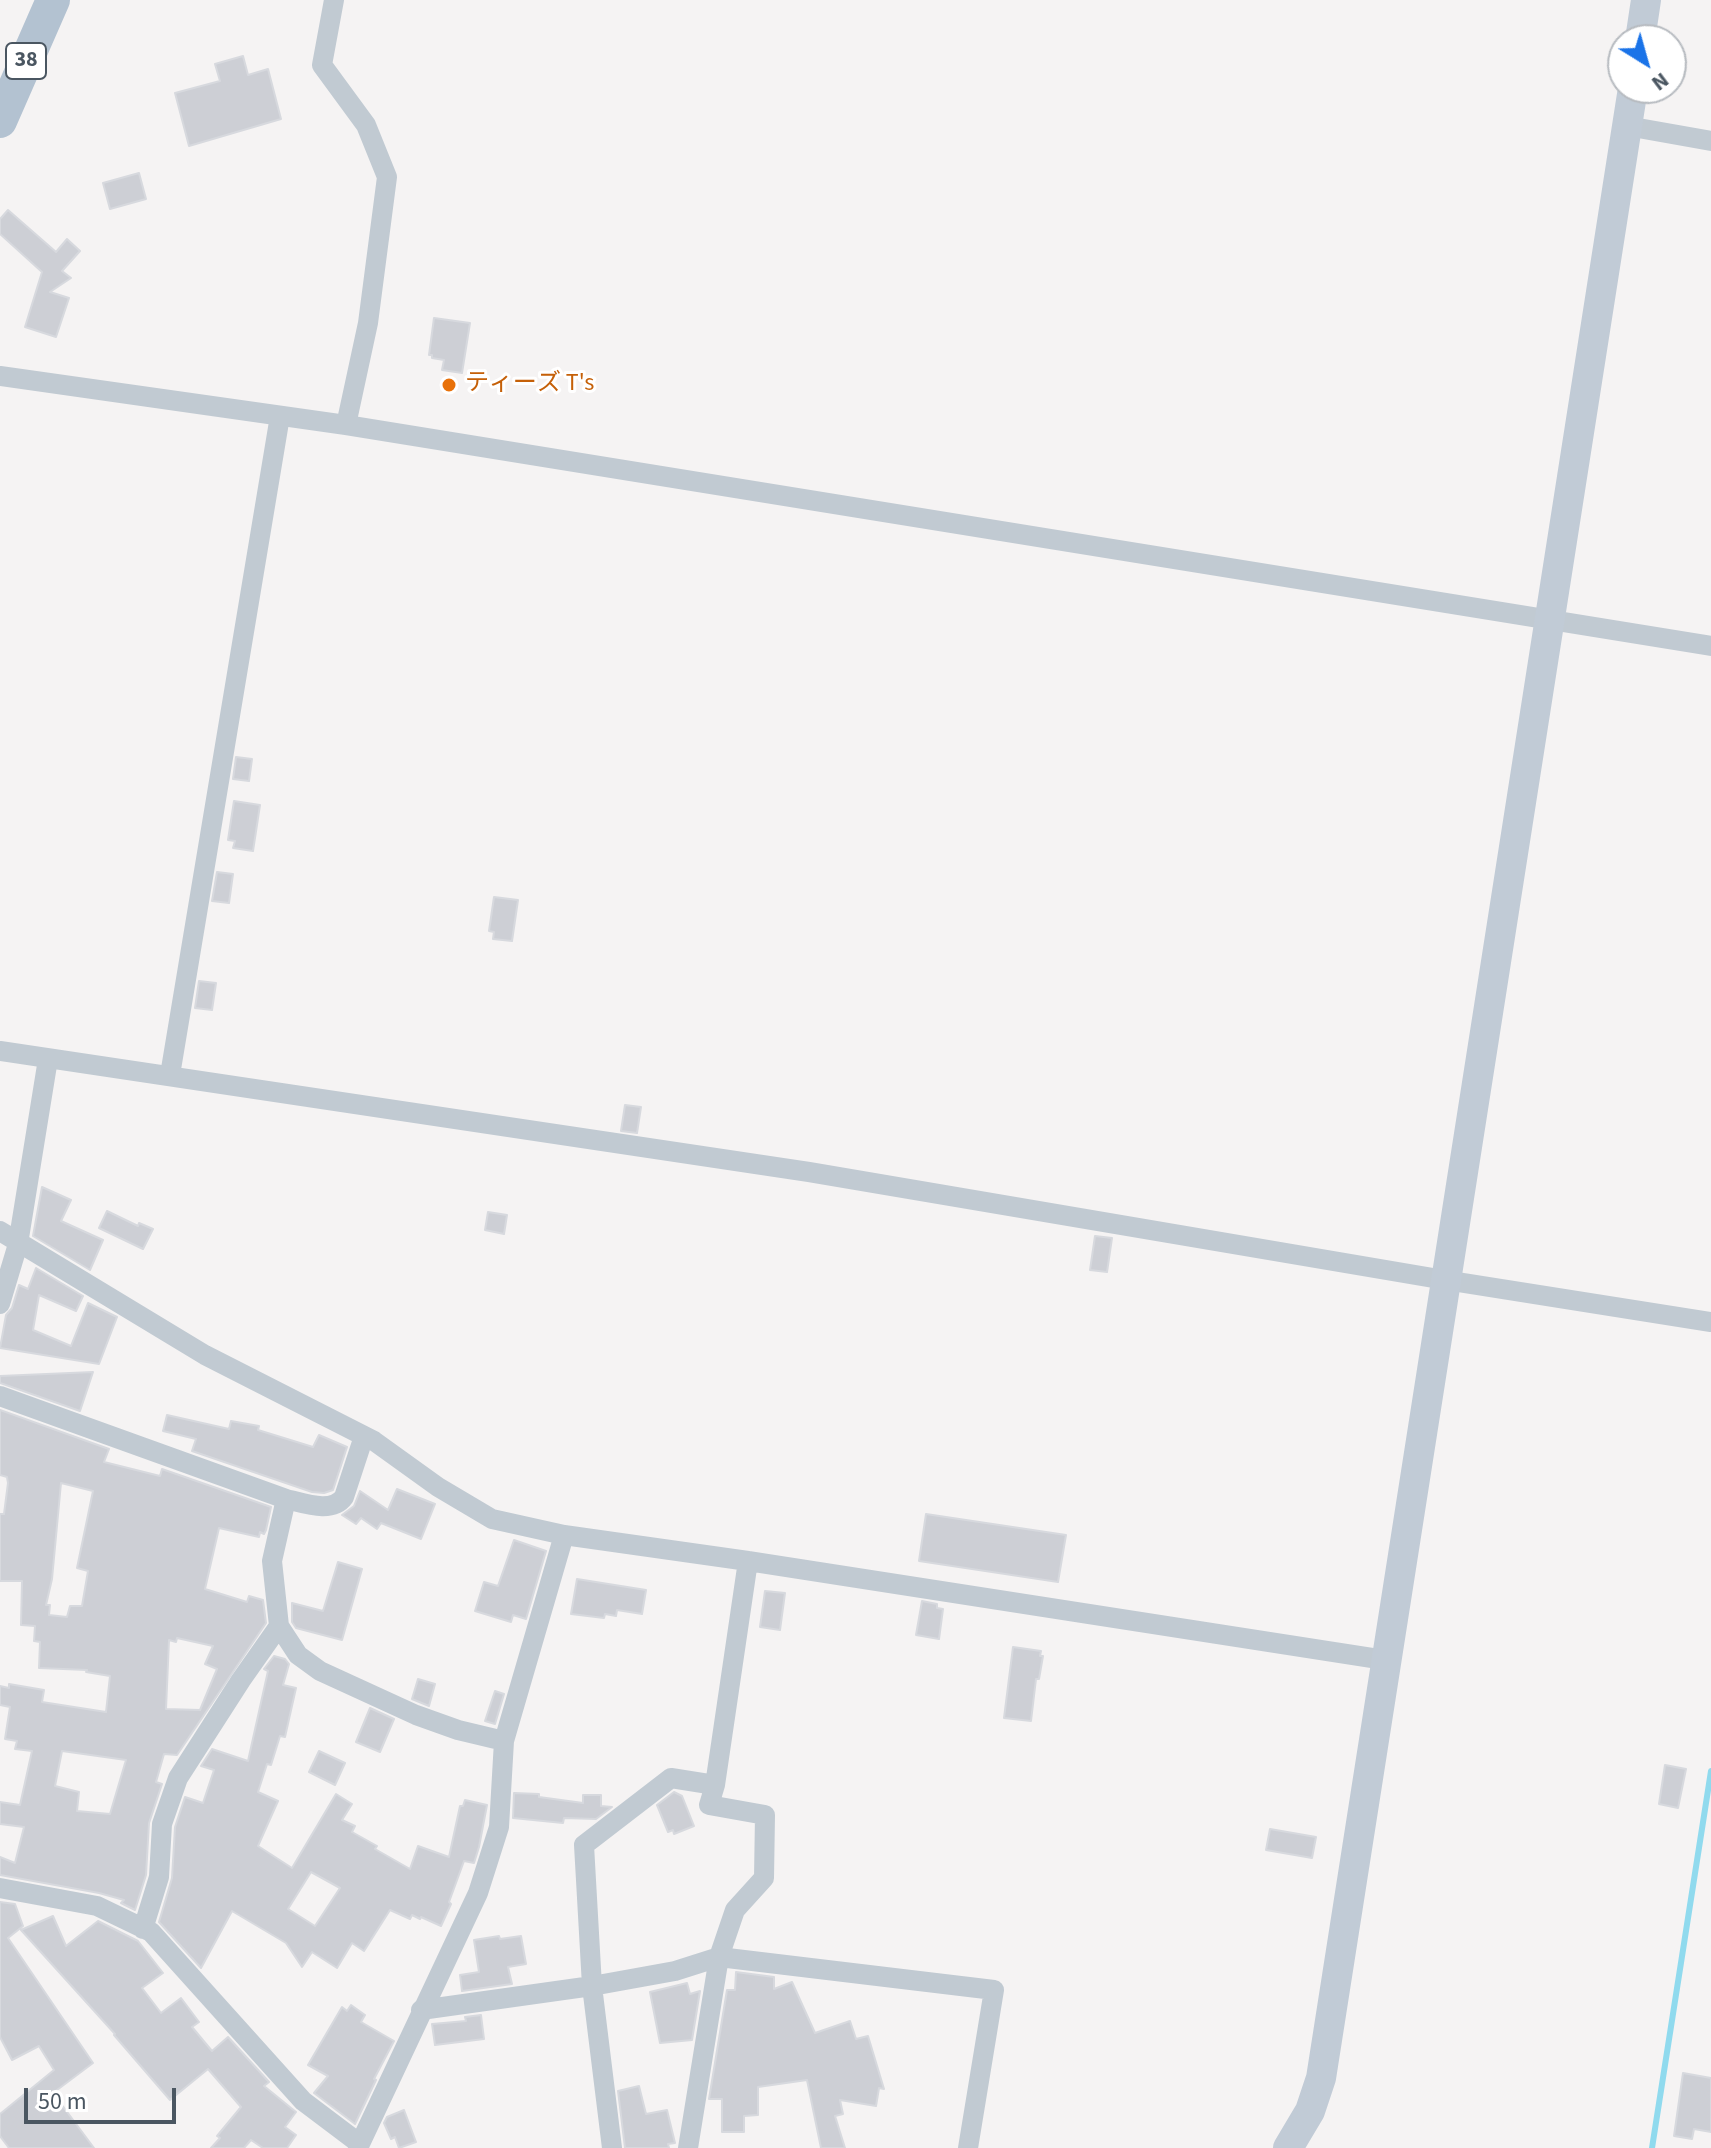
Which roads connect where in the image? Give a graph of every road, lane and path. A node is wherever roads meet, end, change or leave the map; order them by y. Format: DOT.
graph roads {
  1 [pos="53,0"];
  2 [pos="334,0"];
  3 [pos="1646,0"];
  4 [pos="1642,24"];
  5 [pos="1630,104"];
  6 [pos="0,121"];
  7 [pos="1627,126"];
  8 [pos="1711,141"];
  9 [pos="0,376"];
  10 [pos="280,416"];
  11 [pos="346,425"];
  12 [pos="1550,621"];
  13 [pos="1711,646"];
  14 [pos="0,1051"];
  15 [pos="48,1059"];
  16 [pos="170,1075"];
  17 [pos="0,1231"];
  18 [pos="18,1244"];
  19 [pos="1445,1280"];
  20 [pos="0,1304"];
  21 [pos="1711,1322"];
  22 [pos="0,1396"];
  23 [pos="364,1436"];
  24 [pos="286,1499"];
  25 [pos="564,1535"];
  26 [pos="748,1561"];
  27 [pos="279,1626"];
  28 [pos="1385,1660"];
  29 [pos="504,1741"];
  30 [pos="715,1785"];
  31 [pos="0,1888"];
  32 [pos="143,1929"];
  33 [pos="719,1957"];
  34 [pos="592,1986"];
  35 [pos="421,2010"];
  36 [pos="359,2146"];
  37 [pos="612,2148"];
  38 [pos="688,2148"];
  39 [pos="968,2148"];
  40 [pos="1288,2148"];
  1 -- 6 [label="main road, 38"];
  2 -- 11 [label="street"];
  3 -- 4 [label="street"];
  5 -- 7 [label="street"];
  7 -- 8 [label="street"];
  7 -- 12 [label="street"];
  9 -- 10 [label="street"];
  10 -- 11 [label="street"];
  10 -- 16 [label="street"];
  11 -- 12 [label="street"];
  12 -- 13 [label="street"];
  12 -- 19 [label="street"];
  14 -- 15 [label="street"];
  15 -- 16 [label="street"];
  15 -- 18 [label="street"];
  16 -- 19 [label="street"];
  17 -- 18 [label="street"];
  18 -- 20 [label="street"];
  18 -- 23 [label="street"];
  19 -- 21 [label="street"];
  19 -- 28 [label="street"];
  22 -- 24 [label="street"];
  23 -- 24 [label="street"];
  23 -- 25 [label="street"];
  24 -- 27 [label="street"];
  25 -- 26 [label="street"];
  25 -- 29 [label="street"];
  26 -- 28 [label="street"];
  26 -- 30 [label="street"];
  27 -- 29 [label="street"];
  27 -- 32 [label="street"];
  28 -- 40 [label="street"];
  29 -- 35 [label="street"];
  30 -- 33 [label="street"];
  30 -- 34 [label="street"];
  31 -- 32 [label="street"];
  32 -- 36 [label="street"];
  33 -- 34 [label="street"];
  33 -- 38 [label="street"];
  33 -- 39 [label="street"];
  34 -- 35 [label="street"];
  34 -- 37 [label="street"];
  35 -- 36 [label="street"];
}
